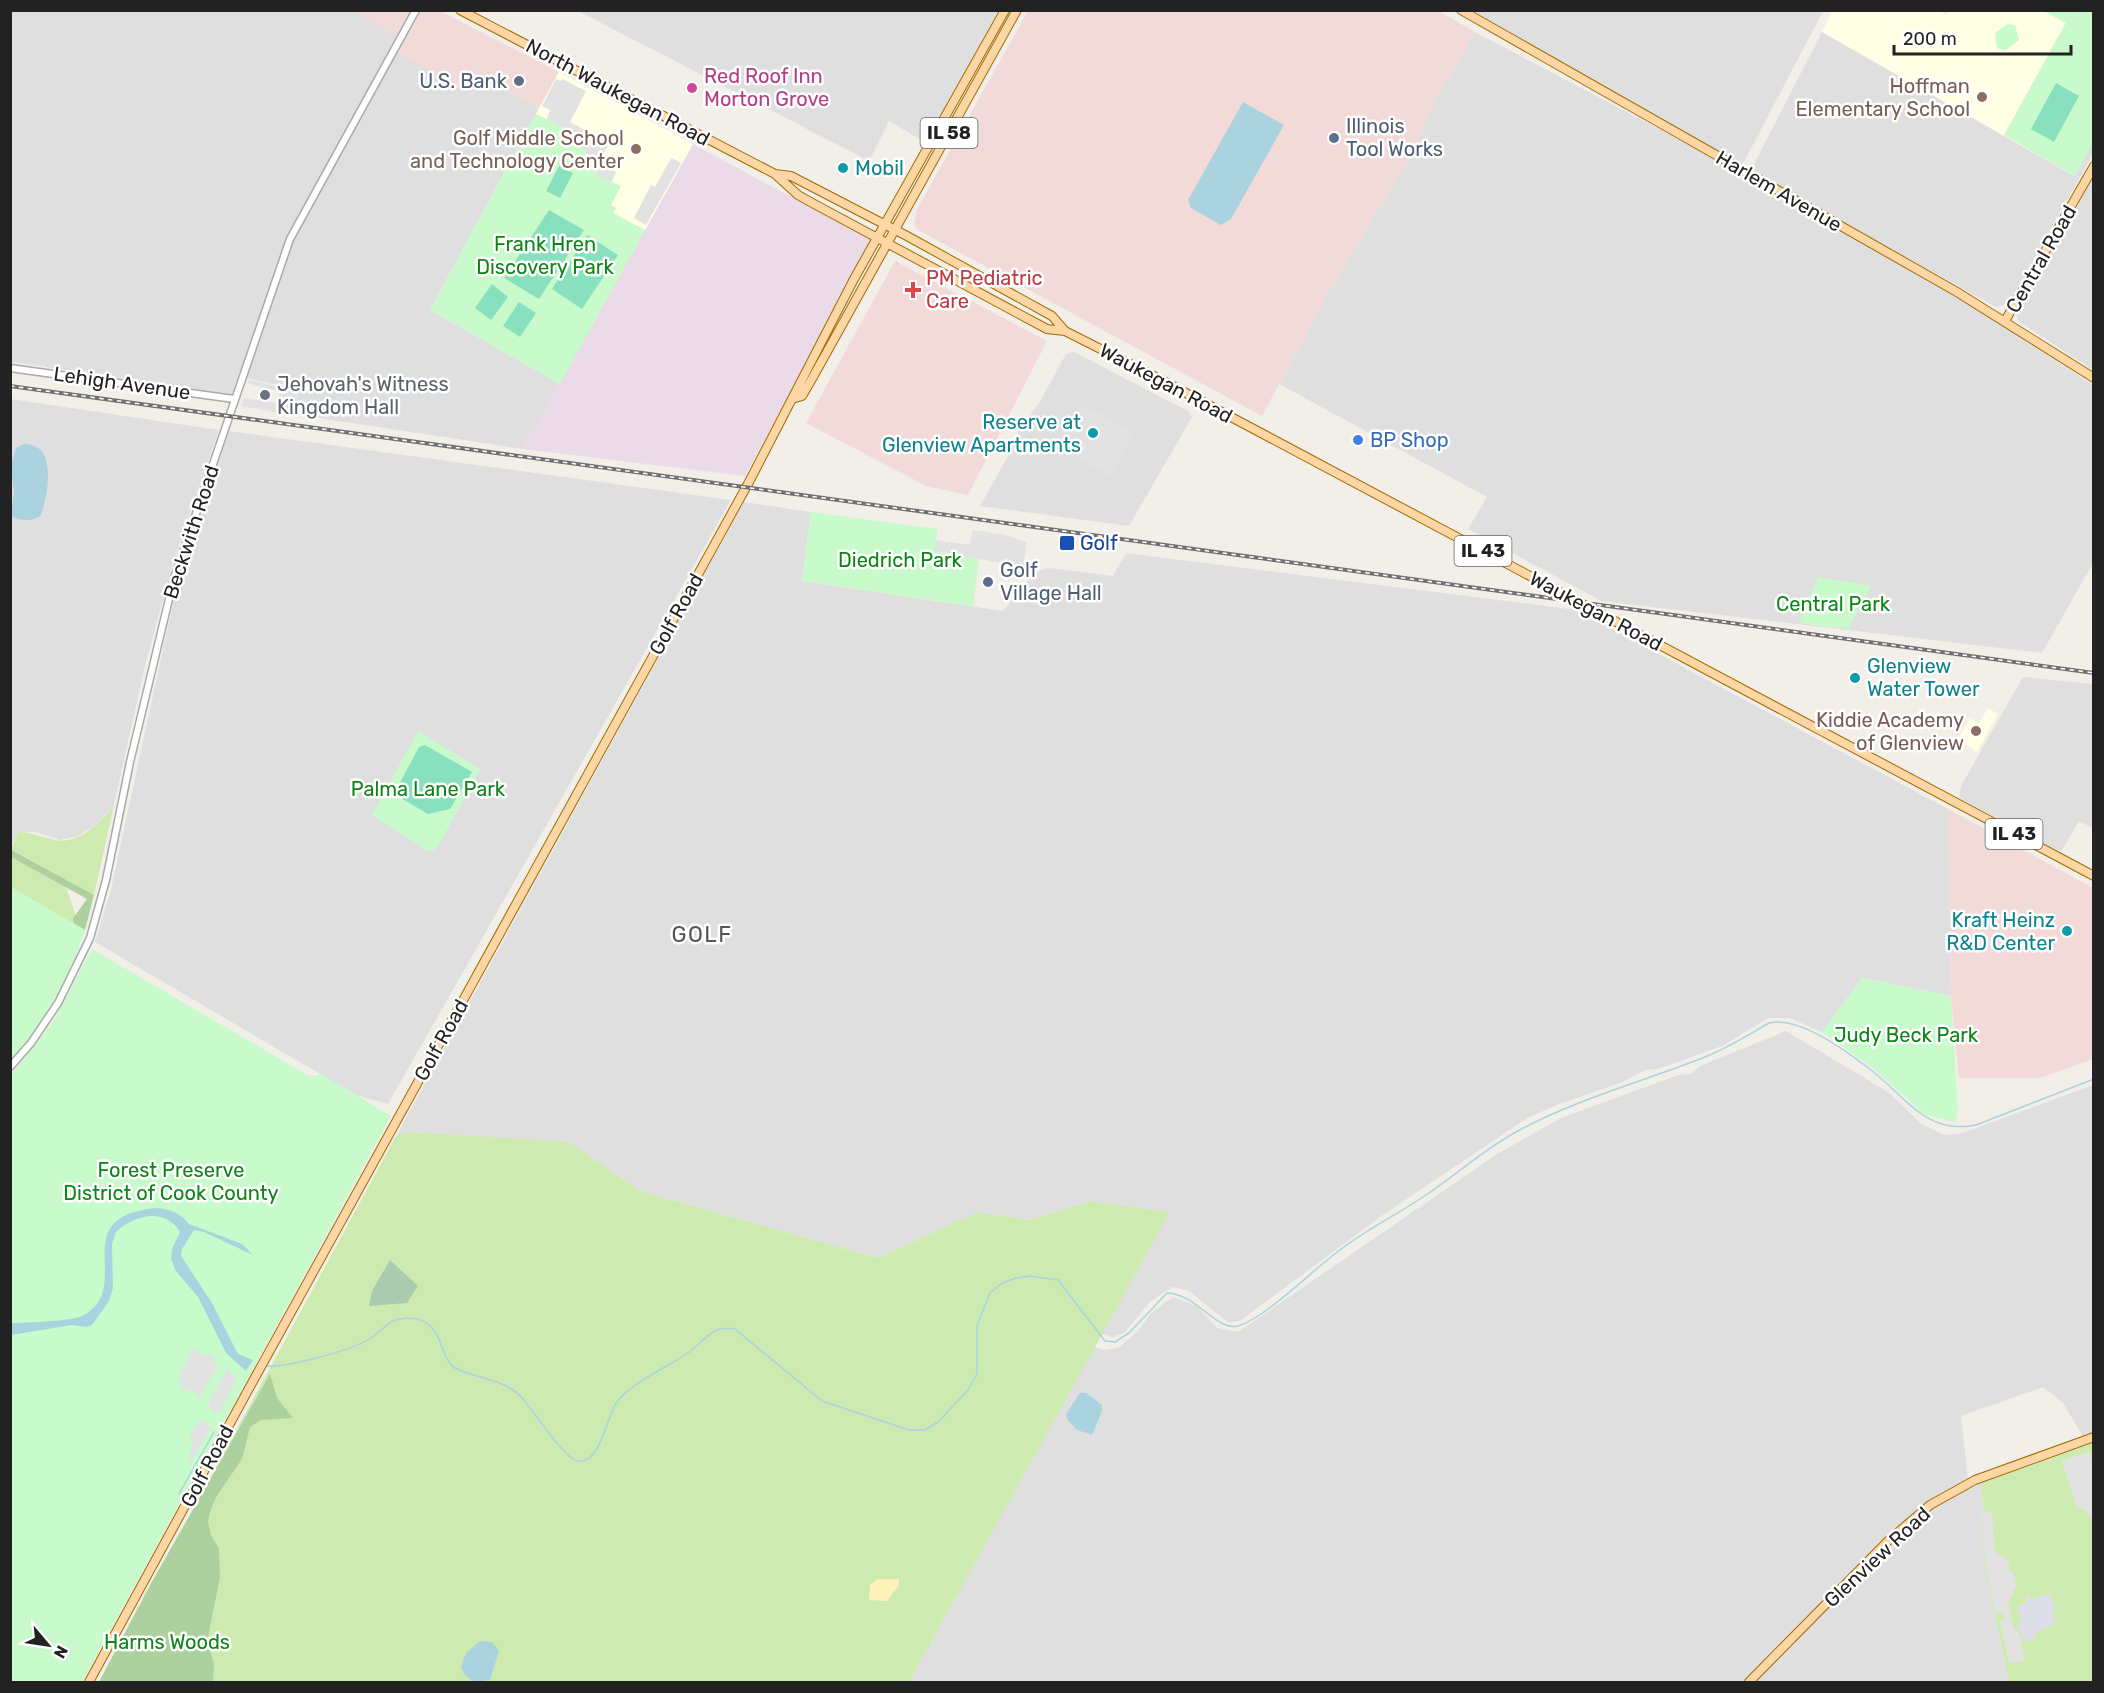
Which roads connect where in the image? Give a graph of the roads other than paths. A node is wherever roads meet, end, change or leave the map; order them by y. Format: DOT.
graph roads {
  1 [pos="416,10"];
  2 [pos="460,10"];
  3 [pos="1005,10"];
  4 [pos="1017,10"];
  5 [pos="1461,10"];
  6 [pos="2094,166"];
  7 [pos="775,174"];
  8 [pos="884,224"];
  9 [pos="895,229"];
  10 [pos="876,238"];
  11 [pos="886,244"];
  12 [pos="2006,321"];
  13 [pos="1065,331"];
  14 [pos="10,368"];
  15 [pos="2094,378"];
  16 [pos="795,398"];
  17 [pos="234,399"];
  18 [pos="2094,876"];
  19 [pos="10,1067"];
  20 [pos="2094,1437"];
  21 [pos="89,1683"];
  22 [pos="1749,1683"];
  1 -- 17 [label="street, Beckwith Road"];
  2 -- 7 [label="main road, North Waukegan Road / IL 43"];
  3 -- 8 [label="main road, Golf Road / IL 58"];
  4 -- 9 [label="main road, Golf Road / IL 58"];
  5 -- 12 [label="main road, Harlem Avenue"];
  6 -- 12 [label="main road, Central Road"];
  7 -- 8 [label="main road, North Waukegan Road / IL 43"];
  7 -- 10 [label="main road, North Waukegan Road / IL 43"];
  8 -- 9 [label="main road, Waukegan Road / IL 43"];
  8 -- 10 [label="main road, Golf Road"];
  9 -- 11 [label="main road, Golf Road / IL 58"];
  9 -- 13 [label="main road, Waukegan Road / IL 43"];
  10 -- 11 [label="main road, Waukegan Road / IL 43"];
  10 -- 16 [label="main road, Golf Road"];
  11 -- 13 [label="main road, Waukegan Road / IL 43"];
  11 -- 16 [label="main road, Golf Road"];
  12 -- 15 [label="main road, Harlem Avenue"];
  13 -- 18 [label="main road, Waukegan Road / IL 43"];
  14 -- 17 [label="street, Lehigh Avenue"];
  16 -- 21 [label="main road, Golf Road"];
  17 -- 19 [label="street, Beckwith Road"];
  20 -- 22 [label="main road, Glenview Road"];
}
